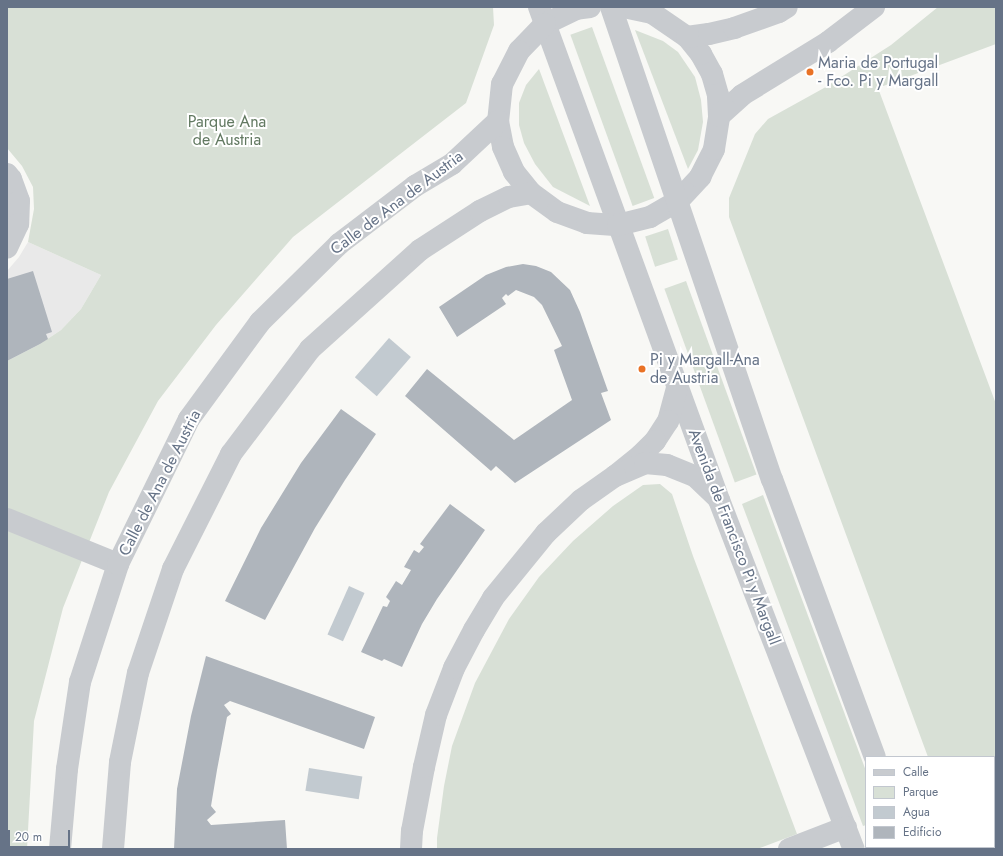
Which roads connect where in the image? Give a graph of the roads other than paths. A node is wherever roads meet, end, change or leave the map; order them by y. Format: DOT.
graph roads {
  1 [pos="590,7"];
  2 [pos="611,7"];
  3 [pos="624,7"];
  4 [pos="787,7"];
  5 [pos="874,7"];
  6 [pos="542,16"];
  7 [pos="688,37"];
  8 [pos="720,116"];
  9 [pos="498,121"];
  10 [pos="7,174"];
  11 [pos="531,193"];
  12 [pos="678,201"];
  13 [pos="618,225"];
  14 [pos="7,248"];
  15 [pos="677,388"];
  16 [pos="615,476"];
  17 [pos="719,500"];
  18 [pos="7,519"];
  19 [pos="118,564"];
  20 [pos="874,756"];
  21 [pos="846,827"];
  22 [pos="858,846"];
  23 [pos="60,849"];
  24 [pos="113,849"];
  25 [pos="411,849"];
  26 [pos="789,849"];
  1 -- 6 [label="street"];
  2 -- 12 [label="street"];
  3 -- 7 [label="street"];
  4 -- 7 [label="street"];
  5 -- 8 [label="street"];
  6 -- 9 [label="street"];
  6 -- 13 [label="street, Avenida de Francisco Pi y Margall"];
  7 -- 8 [label="street"];
  8 -- 12 [label="street"];
  9 -- 11 [label="street"];
  9 -- 19 [label="street, Calle de Ana de Austria"];
  10 -- 14 [label="street"];
  11 -- 13 [label="street"];
  11 -- 24 [label="street"];
  12 -- 13 [label="street"];
  12 -- 20 [label="street"];
  13 -- 15 [label="street, Avenida de Francisco Pi y Margall"];
  15 -- 16 [label="street"];
  15 -- 17 [label="street, Avenida de Francisco Pi y Margall"];
  16 -- 17 [label="street"];
  16 -- 25 [label="street"];
  17 -- 21 [label="street, Avenida de Francisco Pi y Margall"];
  18 -- 19 [label="street"];
  19 -- 23 [label="street, Calle de Ana de Austria"];
  21 -- 22 [label="street, Avenida de Francisco Pi y Margall"];
  21 -- 26 [label="street"];
}
